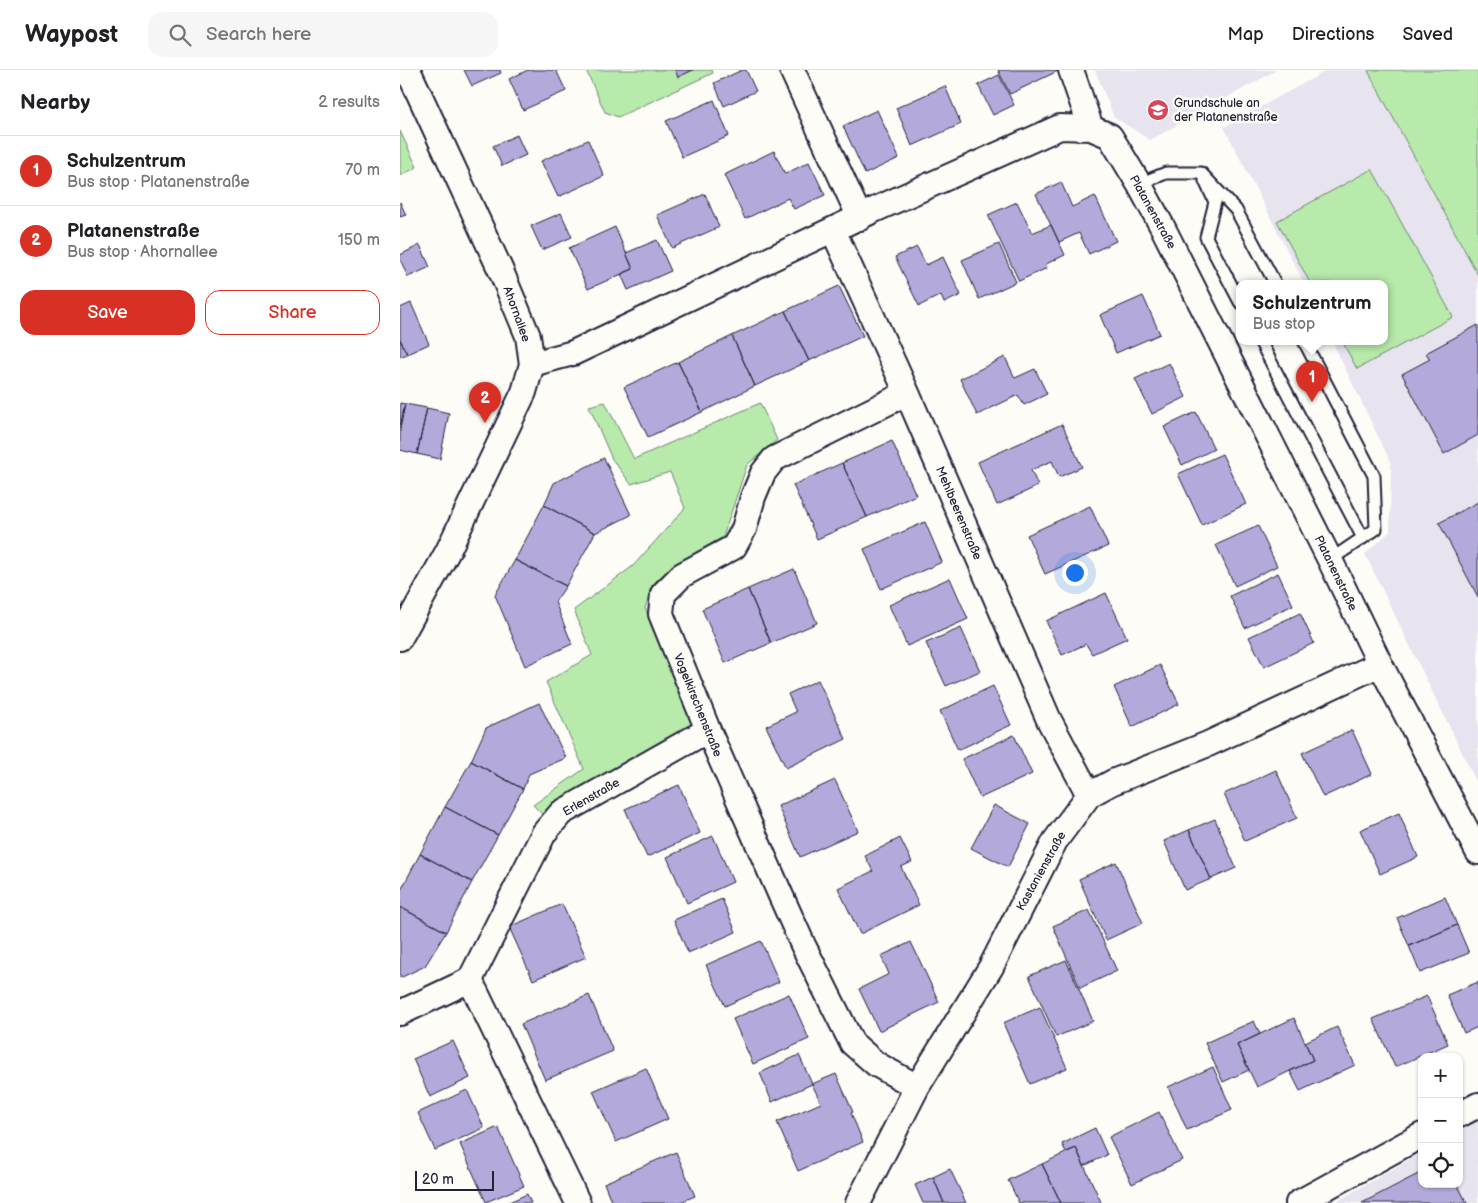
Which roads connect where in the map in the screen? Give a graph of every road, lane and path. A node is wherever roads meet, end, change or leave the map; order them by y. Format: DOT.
graph roads {
  1 [pos="408,70"];
  2 [pos="792,70"];
  3 [pos="1071,70"];
  4 [pos="1091,128"];
  5 [pos="1201,173"];
  6 [pos="1139,184"];
  7 [pos="860,218"];
  8 [pos="832,230"];
  9 [pos="1273,280"];
  10 [pos="1236,294"];
  11 [pos="1262,345"];
  12 [pos="1306,345"];
  13 [pos="532,364"];
  14 [pos="907,393"];
  15 [pos="1363,538"];
  16 [pos="1330,560"];
  17 [pos="403,628"];
  18 [pos="1380,664"];
  19 [pos="708,730"];
  20 [pos="1089,795"];
  21 [pos="1478,852"];
  22 [pos="470,980"];
  23 [pos="400,1013"];
  24 [pos="917,1087"];
  25 [pos="1478,1105"];
  26 [pos="1463,1113"];
  27 [pos="1418,1137"];
  28 [pos="578,1203"];
  29 [pos="858,1203"];
  30 [pos="1298,1203"];
  1 -- 13 [label="street, Ahornallee"];
  2 -- 7 [label="street"];
  3 -- 4 [label="street"];
  4 -- 6 [label="street, Platanenstraße"];
  4 -- 7 [label="street, Platanenstraße"];
  5 -- 6 [label="lane"];
  5 -- 9 [label="lane"];
  5 -- 10 [label="lane"];
  6 -- 16 [label="street, Platanenstraße"];
  7 -- 8 [label="street, Platanenstraße"];
  8 -- 13 [label="street, Platanenstraße"];
  8 -- 14 [label="street, Mehlbeerenstraße"];
  11 -- 15 [label="lane"];
  12 -- 15 [label="lane"];
  13 -- 17 [label="street, Ahornallee"];
  14 -- 19 [label="street, Vogelkirschenstraße"];
  14 -- 20 [label="street, Mehlbeerenstraße"];
  15 -- 16 [label="lane"];
  16 -- 18 [label="street, Platanenstraße"];
  18 -- 20 [label="street, Kastanienstraße"];
  18 -- 21 [label="street, Platanenstraße"];
  19 -- 22 [label="street, Erlenstraße"];
  19 -- 24 [label="street, Vogelkirschenstraße"];
  20 -- 24 [label="street, Kastanienstraße"];
  22 -- 23 [label="street"];
  22 -- 28 [label="street"];
  24 -- 29 [label="street, Kastanienstraße"];
  25 -- 26 [label="street"];
  27 -- 30 [label="street"];
}
